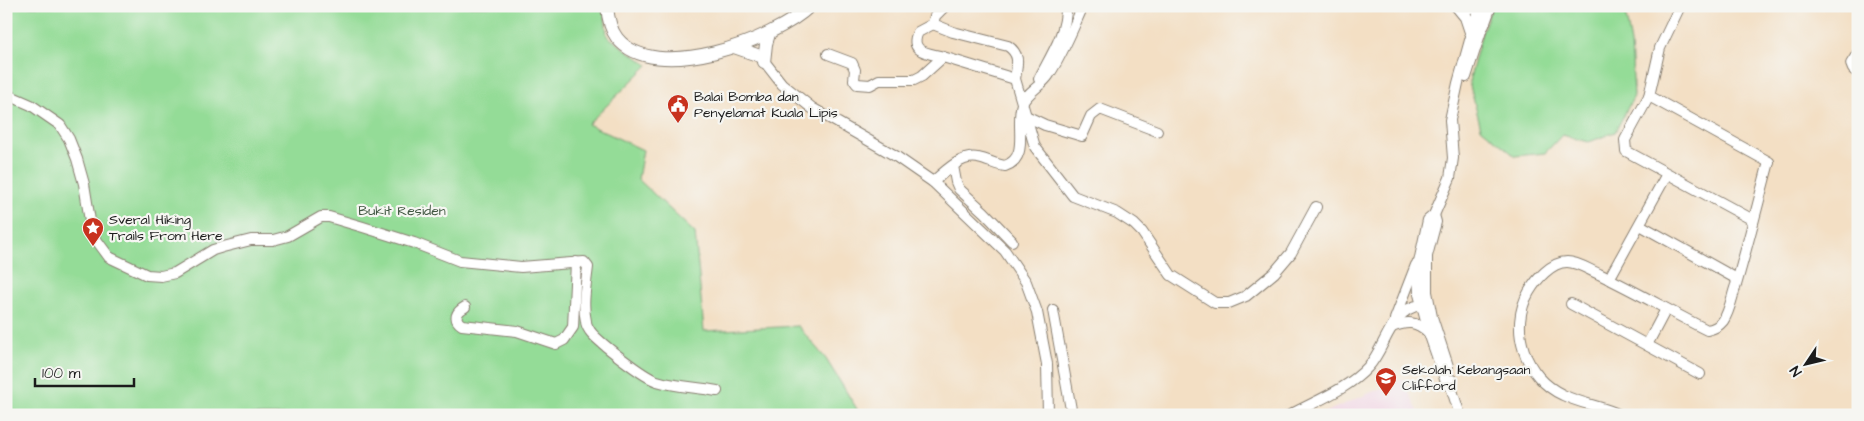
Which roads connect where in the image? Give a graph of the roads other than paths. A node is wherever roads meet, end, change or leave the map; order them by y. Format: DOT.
graph roads {
  1 [pos="607,6"];
  2 [pos="810,6"];
  3 [pos="945,6"];
  4 [pos="1066,6"];
  5 [pos="1082,6"];
  6 [pos="1457,6"];
  7 [pos="1463,6"];
  8 [pos="1680,6"];
  9 [pos="1482,7"];
  10 [pos="933,24"];
  11 [pos="1483,25"];
  12 [pos="1471,32"];
  13 [pos="769,34"];
  14 [pos="750,42"];
  15 [pos="734,47"];
  16 [pos="1858,52"];
  17 [pos="828,54"];
  18 [pos="943,57"];
  19 [pos="762,59"];
  20 [pos="1858,73"];
  21 [pos="1015,79"];
  22 [pos="1034,90"];
  23 [pos="6,94"];
  24 [pos="1649,96"];
  25 [pos="1022,102"];
  26 [pos="1026,116"];
  27 [pos="1452,125"];
  28 [pos="1157,131"];
  29 [pos="953,166"];
  30 [pos="1667,174"];
  31 [pos="933,182"];
  32 [pos="1316,207"];
  33 [pos="1434,215"];
  34 [pos="1753,220"];
  35 [pos="1640,225"];
  36 [pos="1012,241"];
  37 [pos="1420,257"];
  38 [pos="576,262"];
  39 [pos="1609,279"];
  40 [pos="1737,279"];
  41 [pos="1427,292"];
  42 [pos="1570,304"];
  43 [pos="1421,305"];
  44 [pos="465,307"];
  45 [pos="1666,309"];
  46 [pos="1053,310"];
  47 [pos="1432,318"];
  48 [pos="1393,324"];
  49 [pos="1429,333"];
  50 [pos="1647,345"];
  51 [pos="1700,374"];
  52 [pos="1451,386"];
  53 [pos="717,391"];
  54 [pos="1048,415"];
  55 [pos="1072,415"];
  56 [pos="1290,415"];
  57 [pos="1460,415"];
  58 [pos="1620,415"];
  1 -- 15 [label="main road"];
  2 -- 13 [label="main road"];
  3 -- 10 [label="street"];
  4 -- 22 [label="street"];
  5 -- 22 [label="street"];
  6 -- 12 [label="main road"];
  7 -- 9 [label="main road"];
  8 -- 24 [label="street"];
  9 -- 11 [label="main road"];
  9 -- 12 [label="street"];
  10 -- 18 [label="street"];
  10 -- 21 [label="street"];
  11 -- 27 [label="street"];
  12 -- 27 [label="street"];
  13 -- 14 [label="main road"];
  13 -- 19 [label="main road"];
  14 -- 15 [label="main road"];
  14 -- 19 [label="street"];
  15 -- 19 [label="main road"];
  16 -- 20 [label="street"];
  17 -- 18 [label="street"];
  18 -- 21 [label="street"];
  19 -- 31 [label="street"];
  21 -- 25 [label="street"];
  22 -- 25 [label="street"];
  23 -- 38 [label="street"];
  24 -- 30 [label="street"];
  24 -- 34 [label="street"];
  25 -- 26 [label="street"];
  25 -- 29 [label="street"];
  26 -- 28 [label="street"];
  26 -- 32 [label="street"];
  27 -- 33 [label="street"];
  29 -- 31 [label="street"];
  29 -- 36 [label="street"];
  30 -- 34 [label="street"];
  30 -- 35 [label="street"];
  31 -- 54 [label="street"];
  33 -- 37 [label="street"];
  33 -- 41 [label="street"];
  34 -- 40 [label="street"];
  35 -- 39 [label="street"];
  35 -- 40 [label="street"];
  37 -- 43 [label="street"];
  37 -- 48 [label="street"];
  38 -- 44 [label="street"];
  38 -- 53 [label="street"];
  39 -- 45 [label="street"];
  39 -- 58 [label="street"];
  40 -- 45 [label="street"];
  41 -- 43 [label="street"];
  41 -- 47 [label="street"];
  42 -- 50 [label="street"];
  43 -- 47 [label="street"];
  43 -- 48 [label="street"];
  43 -- 49 [label="street"];
  45 -- 50 [label="street"];
  46 -- 55 [label="street"];
  47 -- 52 [label="street"];
  48 -- 49 [label="street"];
  48 -- 56 [label="street"];
  49 -- 52 [label="street"];
  50 -- 51 [label="street"];
  52 -- 57 [label="street"];
}
